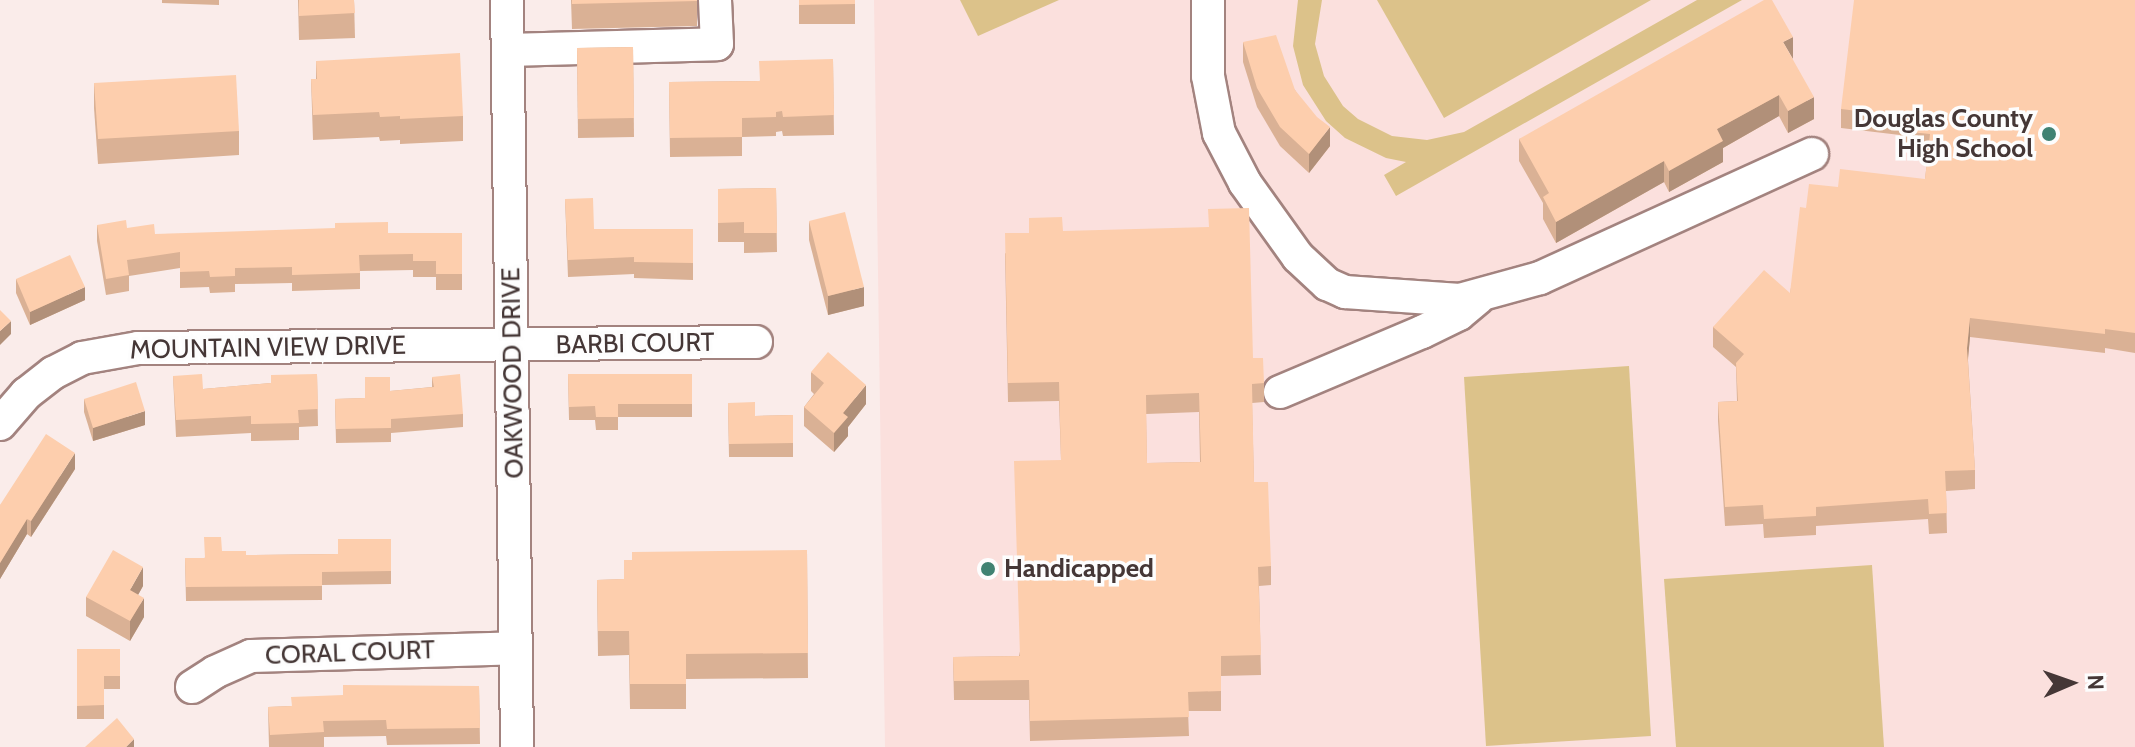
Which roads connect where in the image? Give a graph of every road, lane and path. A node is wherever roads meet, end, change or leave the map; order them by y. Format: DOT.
graph roads {
  1 [pos="507,0"];
  2 [pos="715,0"];
  3 [pos="1208,0"];
  4 [pos="508,50"];
  5 [pos="1812,154"];
  6 [pos="1484,294"];
  7 [pos="756,342"];
  8 [pos="514,345"];
  9 [pos="1280,392"];
  10 [pos="0,424"];
  11 [pos="516,648"];
  12 [pos="192,687"];
  13 [pos="517,747"];
  1 -- 4 [label="street, OAKWOOD DRIVE"];
  2 -- 4 [label="street"];
  3 -- 6 [label="street"];
  4 -- 8 [label="street, OAKWOOD DRIVE"];
  5 -- 6 [label="street"];
  6 -- 9 [label="street"];
  7 -- 8 [label="street, BARBI COURT"];
  8 -- 10 [label="street, MOUNTAIN VIEW DRIVE"];
  8 -- 11 [label="street, OAKWOOD DRIVE"];
  11 -- 12 [label="street, CORAL COURT"];
  11 -- 13 [label="street, OAKWOOD DRIVE"];
}
